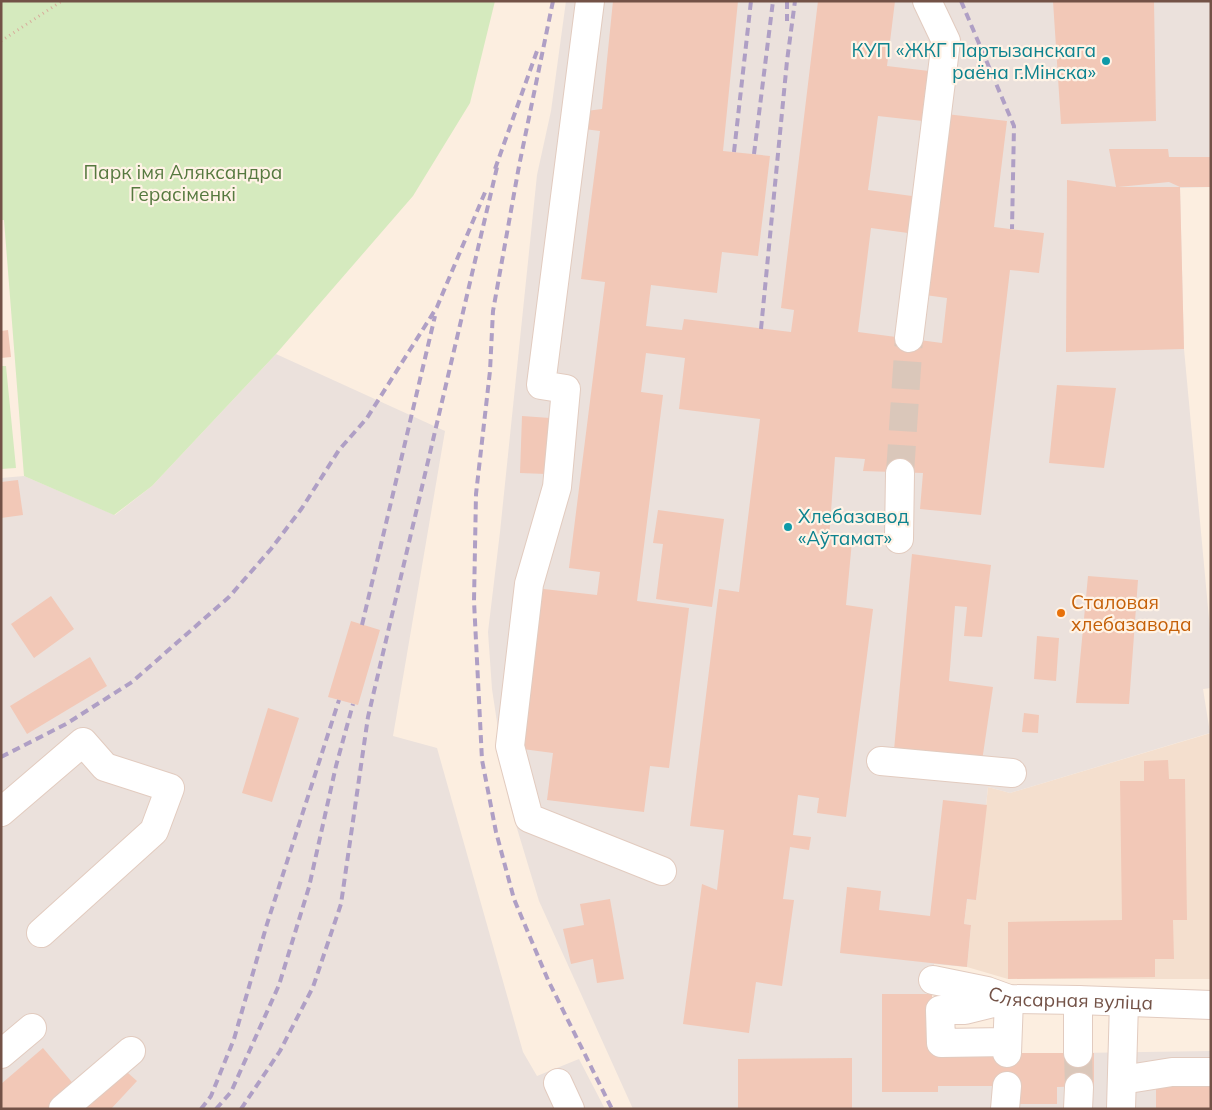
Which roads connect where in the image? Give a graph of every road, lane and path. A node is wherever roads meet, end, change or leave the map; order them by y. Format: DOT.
graph roads {
  1 [pos="62,1"];
  2 [pos="590,1"];
  3 [pos="927,1"];
  4 [pos="1,40"];
  5 [pos="909,338"];
  6 [pos="900,473"];
  7 [pos="899,539"];
  8 [pos="881,761"];
  9 [pos="1012,773"];
  10 [pos="1,812"];
  11 [pos="662,871"];
  12 [pos="41,933"];
  13 [pos="933,980"];
  14 [pos="1009,999"];
  15 [pos="1078,1000"];
  16 [pos="1124,1002"];
  17 [pos="1211,1005"];
  18 [pos="32,1028"];
  19 [pos="131,1051"];
  20 [pos="1078,1053"];
  21 [pos="1,1054"];
  22 [pos="1211,1072"];
  23 [pos="1122,1080"];
  24 [pos="558,1083"];
  25 [pos="63,1109"];
  26 [pos="570,1109"];
  27 [pos="1121,1109"];
  1 -- 4 [label="path"];
  2 -- 11 [label="street"];
  3 -- 5 [label="street"];
  6 -- 7 [label="street"];
  8 -- 9 [label="street"];
  10 -- 12 [label="street"];
  13 -- 14 [label="street, Слясарная вуліца"];
  14 -- 14 [label="street"];
  14 -- 15 [label="street, Слясарная вуліца"];
  15 -- 16 [label="street, Слясарная вуліца"];
  15 -- 20 [label="street"];
  16 -- 17 [label="street, Слясарная вуліца"];
  16 -- 23 [label="street"];
  18 -- 21 [label="street"];
  19 -- 25 [label="street"];
  22 -- 23 [label="street"];
  23 -- 27 [label="street"];
  24 -- 26 [label="street"];
}
